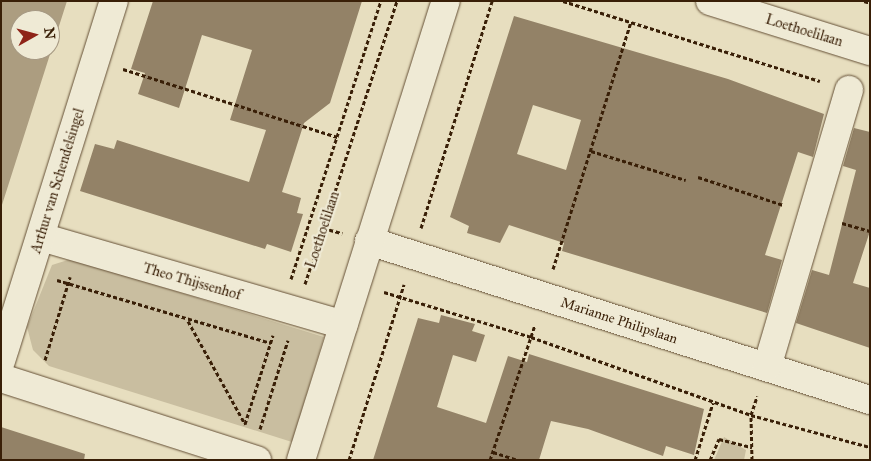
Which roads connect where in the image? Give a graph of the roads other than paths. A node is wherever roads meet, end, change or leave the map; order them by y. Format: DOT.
graph roads {
  1 [pos="114,1"];
  2 [pos="446,1"];
  3 [pos="710,1"];
  4 [pos="870,51"];
  5 [pos="849,90"];
  6 [pos="41,237"];
  7 [pos="369,241"];
  8 [pos="10,300"];
  9 [pos="343,325"];
  10 [pos="1,360"];
  11 [pos="767,367"];
  12 [pos="1,378"];
  13 [pos="870,400"];
  14 [pos="248,457"];
  15 [pos="300,460"];
  1 -- 6 [label="street, Arthur van Schendelsingel"];
  2 -- 7 [label="street"];
  3 -- 4 [label="street, Loethoelilaan"];
  5 -- 11 [label="street"];
  6 -- 8 [label="street, Arthur van Schendelsingel"];
  6 -- 9 [label="street, Theo Thijssenhof"];
  7 -- 9 [label="street"];
  7 -- 11 [label="street, Marianne Philipslaan"];
  8 -- 10 [label="street, Arthur van Schendelsingel"];
  9 -- 15 [label="street"];
  11 -- 13 [label="street, Marianne Philipslaan"];
  12 -- 14 [label="street"];
}
